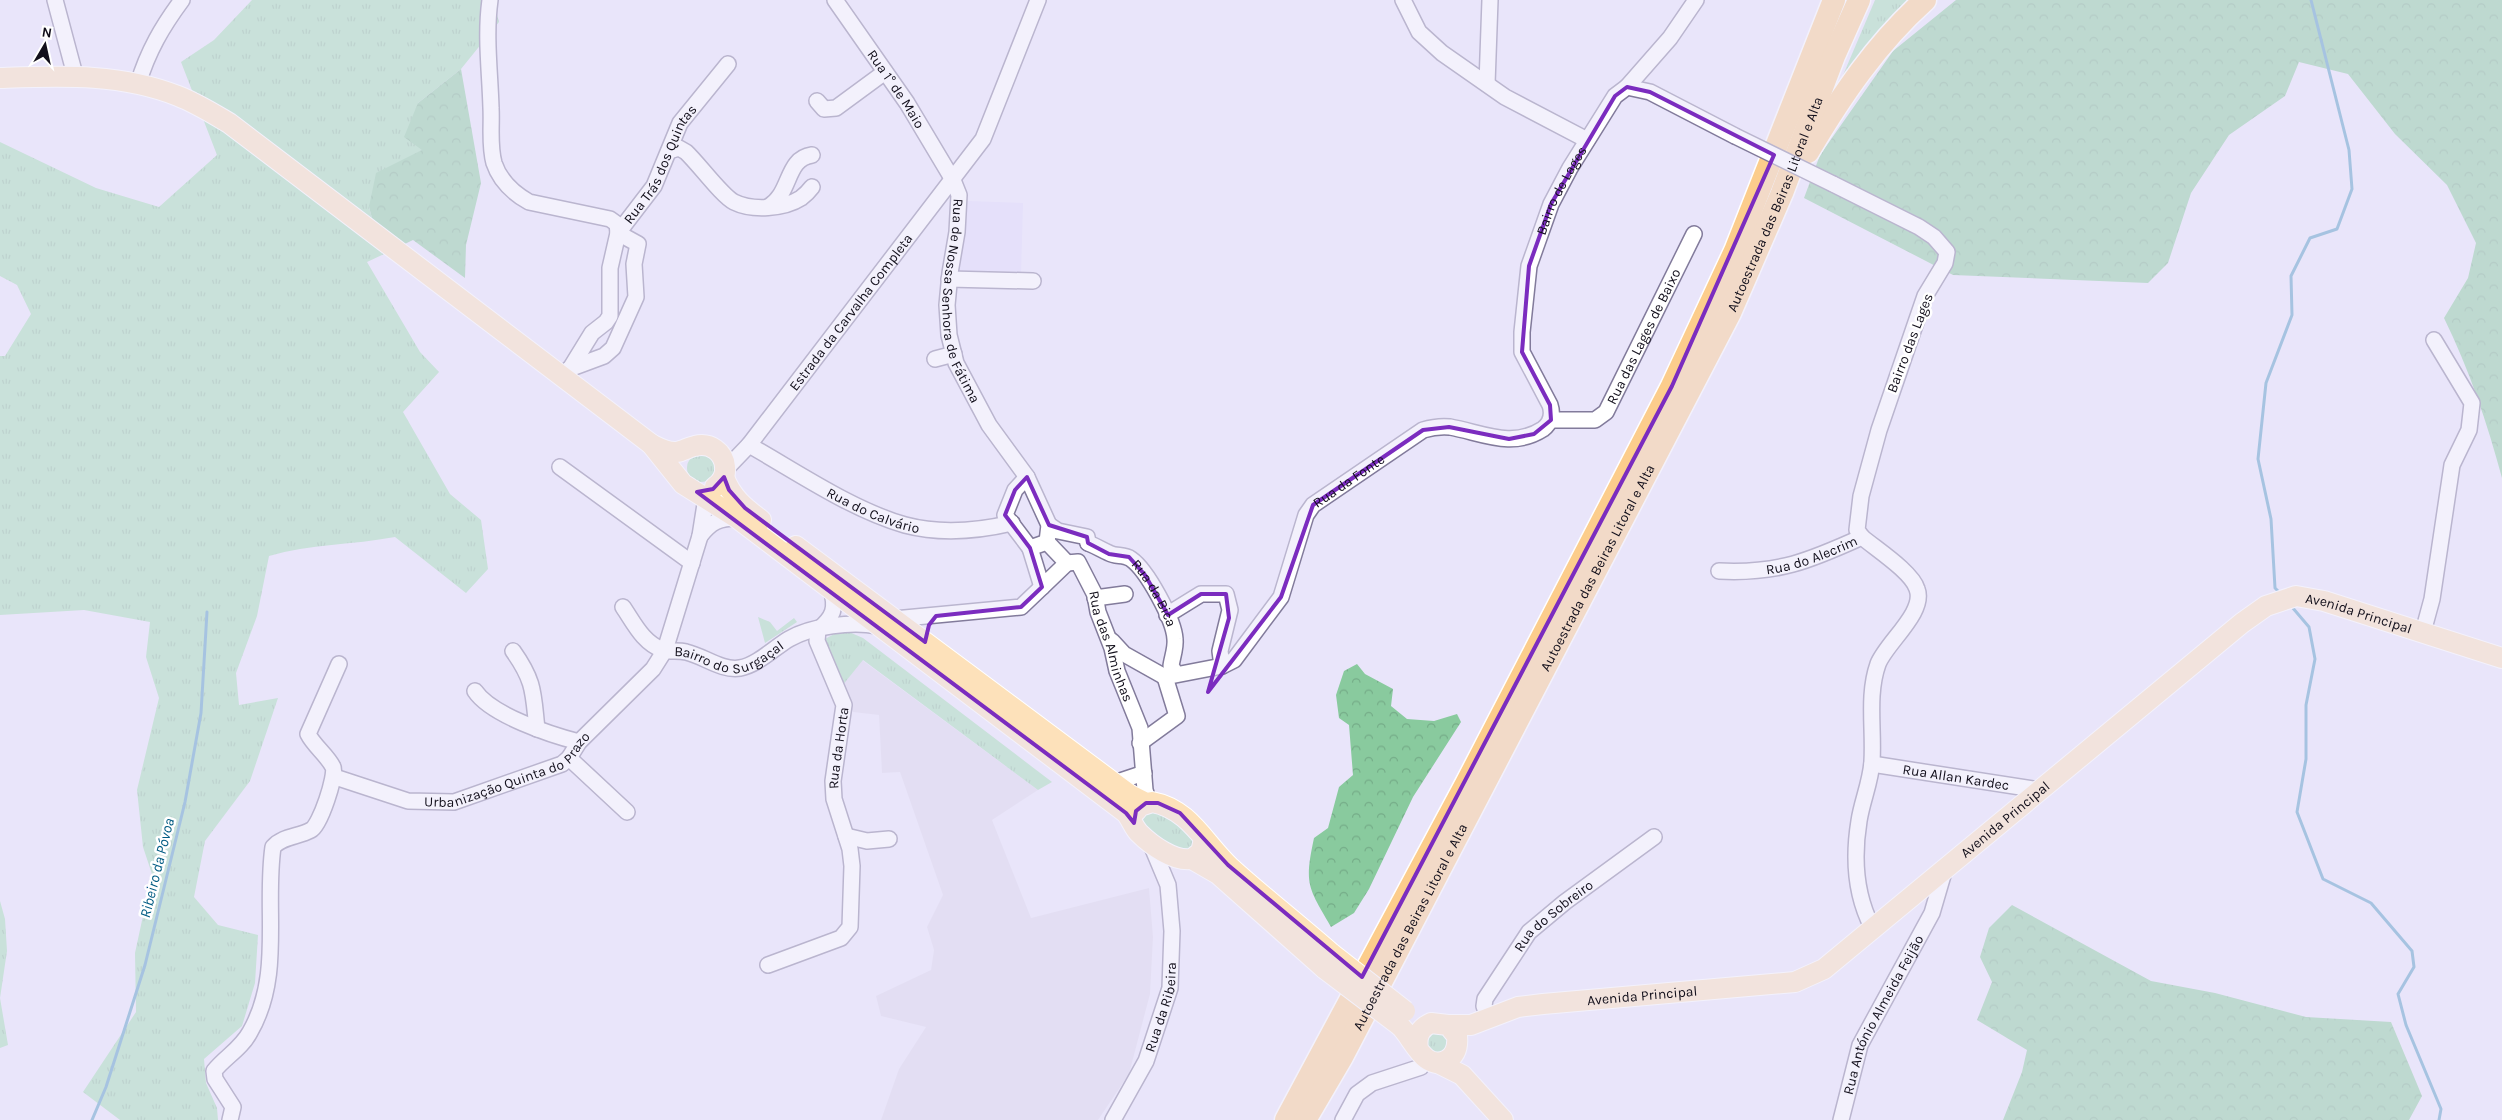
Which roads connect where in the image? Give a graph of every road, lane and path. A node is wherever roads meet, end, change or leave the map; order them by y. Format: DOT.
graph roads {
  1 [pos="55,0"];
  2 [pos="182,0"];
  3 [pos="490,0"];
  4 [pos="836,0"];
  5 [pos="1038,0"];
  6 [pos="1403,0"];
  7 [pos="1490,0"];
  8 [pos="1696,0"];
  9 [pos="1834,0"];
  10 [pos="1859,0"];
  11 [pos="1925,0"];
  12 [pos="728,64"];
  13 [pos="885,72"];
  14 [pos="75,76"];
  15 [pos="0,78"];
  16 [pos="138,84"];
  17 [pos="1487,84"];
  18 [pos="1627,87"];
  19 [pos="817,101"];
  20 [pos="1587,140"];
  21 [pos="669,151"];
  22 [pos="812,155"];
  23 [pos="812,187"];
  24 [pos="952,189"];
  25 [pos="1782,193"];
  26 [pos="768,207"];
  27 [pos="618,233"];
  28 [pos="1694,234"];
  29 [pos="949,279"];
  30 [pos="1033,280"];
  31 [pos="2434,340"];
  32 [pos="954,354"];
  33 [pos="935,359"];
  34 [pos="567,373"];
  35 [pos="1551,420"];
  36 [pos="651,444"];
  37 [pos="748,445"];
  38 [pos="687,449"];
  39 [pos="716,450"];
  40 [pos="560,467"];
  41 [pos="725,474"];
  42 [pos="679,477"];
  43 [pos="1027,477"];
  44 [pos="702,495"];
  45 [pos="737,518"];
  46 [pos="1012,523"];
  47 [pos="1049,525"];
  48 [pos="700,536"];
  49 [pos="1862,537"];
  50 [pos="1047,542"];
  51 [pos="1088,544"];
  52 [pos="1030,548"];
  53 [pos="1072,562"];
  54 [pos="692,563"];
  55 [pos="1718,571"];
  56 [pos="1042,586"];
  57 [pos="831,590"];
  58 [pos="1125,594"];
  59 [pos="1095,598"];
  60 [pos="622,607"];
  61 [pos="1167,615"];
  62 [pos="936,616"];
  63 [pos="886,622"];
  64 [pos="818,630"];
  65 [pos="2423,632"];
  66 [pos="1109,638"];
  67 [pos="926,642"];
  68 [pos="664,650"];
  69 [pos="512,651"];
  70 [pos="2502,658"];
  71 [pos="339,664"];
  72 [pos="1225,665"];
  73 [pos="653,668"];
  74 [pos="1170,675"];
  75 [pos="475,690"];
  76 [pos="537,729"];
  77 [pos="579,742"];
  78 [pos="1140,743"];
  79 [pos="570,758"];
  80 [pos="1872,764"];
  81 [pos="1144,773"];
  82 [pos="335,777"];
  83 [pos="1114,783"];
  84 [pos="2040,790"];
  85 [pos="1147,803"];
  86 [pos="627,812"];
  87 [pos="1134,823"];
  88 [pos="846,836"];
  89 [pos="1654,837"];
  90 [pos="889,839"];
  91 [pos="1204,839"];
  92 [pos="1150,842"];
  93 [pos="1189,860"];
  94 [pos="1944,872"];
  95 [pos="1168,885"];
  96 [pos="1918,892"];
  97 [pos="1932,913"];
  98 [pos="1872,928"];
  99 [pos="1329,961"];
  100 [pos="768,965"];
  101 [pos="1402,1018"];
  102 [pos="1485,1020"];
  103 [pos="1440,1024"];
  104 [pos="1439,1054"];
  105 [pos="230,1120"];
  106 [pos="1113,1120"];
  107 [pos="1286,1120"];
  108 [pos="1305,1120"];
  109 [pos="1343,1120"];
  110 [pos="1503,1120"];
  111 [pos="1841,1120"];
  1 -- 14 [label="street"];
  2 -- 16 [label="street"];
  3 -- 27 [label="street"];
  4 -- 13 [label="street, Rua 1° de Maio"];
  5 -- 24 [label="street, Rua de Nossa Senhora de Fátima"];
  6 -- 17 [label="street"];
  7 -- 17 [label="street"];
  8 -- 18 [label="street, Bairro de Lages"];
  9 -- 107 [label="highway, Autoestrada das Beiras Litoral e Alta"];
  10 -- 25 [label="highway, Autoestrada das Beiras Litoral e Alta"];
  11 -- 25 [label="highway"];
  12 -- 21 [label="street, Rua Trás dos Quintas"];
  13 -- 19 [label="street"];
  13 -- 24 [label="street, Rua 1° de Maio"];
  14 -- 15 [label="main road"];
  14 -- 16 [label="main road"];
  16 -- 34 [label="main road"];
  17 -- 20 [label="street"];
  18 -- 20 [label="street, Bairro de Lages"];
  18 -- 49 [label="street, Bairro das Lages, bridge"];
  20 -- 35 [label="street, Bairro de Lages"];
  21 -- 26 [label="street"];
  21 -- 27 [label="street, Rua Trás dos Quintas"];
  22 -- 26 [label="street"];
  23 -- 26 [label="street"];
  24 -- 29 [label="street, Rua de Nossa Senhora de Fátima"];
  24 -- 37 [label="street, Estrada da Carvalha Completa"];
  25 -- 108 [label="highway, Autoestrada das Beiras Litoral e Alta"];
  27 -- 34 [label="street, Rua Trás dos Quintas"];
  27 -- 34 [label="street"];
  28 -- 35 [label="street, Rua das Lages de Baixo"];
  29 -- 30 [label="street"];
  29 -- 32 [label="street, Rua de Nossa Senhora de Fátima"];
  31 -- 65 [label="street"];
  32 -- 33 [label="street"];
  32 -- 43 [label="street, Rua de Nossa Senhora de Fátima"];
  34 -- 36 [label="main road"];
  35 -- 72 [label="street, Rua da Fonte"];
  36 -- 38 [label="main road"];
  36 -- 42 [label="main road"];
  37 -- 39 [label="street"];
  37 -- 41 [label="street, Estrada da Carvalha Completa"];
  37 -- 46 [label="street, Rua do Calvário"];
  38 -- 39 [label="main road"];
  38 -- 42 [label="main road"];
  39 -- 41 [label="main road"];
  40 -- 54 [label="street"];
  41 -- 44 [label="main road"];
  41 -- 63 [label="main road"];
  42 -- 44 [label="main road"];
  43 -- 46 [label="street"];
  43 -- 47 [label="street, Rua de Nossa Senhora de Fátima"];
  44 -- 45 [label="main road"];
  44 -- 48 [label="street, Bairro do Surgaçal"];
  45 -- 48 [label="street"];
  45 -- 57 [label="main road"];
  46 -- 52 [label="street"];
  47 -- 50 [label="street"];
  47 -- 51 [label="street, Rua da Bica"];
  48 -- 54 [label="street, Bairro do Surgaçal"];
  49 -- 55 [label="street, Rua do Alecrim"];
  49 -- 80 [label="street, Rua do Alecrim"];
  50 -- 52 [label="street"];
  50 -- 53 [label="street, Rua das Alminhas"];
  51 -- 53 [label="street, Bairro do Surgaçal"];
  51 -- 61 [label="street, Rua da Bica"];
  52 -- 56 [label="street"];
  53 -- 56 [label="street, Bairro do Surgaçal"];
  53 -- 59 [label="street, Rua das Alminhas"];
  54 -- 68 [label="street, Bairro do Surgaçal"];
  56 -- 62 [label="street, Bairro do Surgaçal"];
  57 -- 63 [label="main road"];
  57 -- 64 [label="street"];
  58 -- 59 [label="street"];
  59 -- 66 [label="street, Rua das Alminhas"];
  60 -- 68 [label="street"];
  61 -- 72 [label="street"];
  61 -- 74 [label="street, Rua da Bica"];
  62 -- 63 [label="street, Bairro do Surgaçal"];
  62 -- 67 [label="street"];
  63 -- 64 [label="street, Bairro do Surgaçal"];
  63 -- 67 [label="main road"];
  63 -- 87 [label="main road"];
  64 -- 68 [label="street, Bairro do Surgaçal"];
  64 -- 88 [label="street, Rua da Horta"];
  65 -- 70 [label="main road, Avenida Principal"];
  65 -- 84 [label="main road, Avenida Principal"];
  66 -- 74 [label="street"];
  66 -- 78 [label="street, Rua das Alminhas"];
  67 -- 83 [label="main road"];
  68 -- 73 [label="street, Bairro do Surgaçal"];
  69 -- 76 [label="street"];
  71 -- 82 [label="street"];
  72 -- 74 [label="street"];
  73 -- 77 [label="street, Urbanização Quinta do Prazo"];
  74 -- 78 [label="street, Rua da Bica"];
  75 -- 76 [label="street"];
  76 -- 77 [label="street"];
  77 -- 79 [label="street, Urbanização Quinta do Prazo"];
  78 -- 81 [label="street, Rua das Alminhas"];
  79 -- 82 [label="street, Urbanização Quinta do Prazo"];
  79 -- 86 [label="street"];
  80 -- 84 [label="street, Rua Allan Kardec"];
  80 -- 98 [label="street, Rua do Alecrim"];
  81 -- 83 [label="street"];
  81 -- 85 [label="street"];
  82 -- 105 [label="street"];
  83 -- 85 [label="main road"];
  84 -- 94 [label="main road, Avenida Principal"];
  85 -- 87 [label="main road"];
  85 -- 91 [label="main road"];
  87 -- 92 [label="main road"];
  88 -- 90 [label="street"];
  88 -- 100 [label="street, Rua da Horta"];
  89 -- 102 [label="street, Rua do Sobreiro"];
  91 -- 93 [label="main road"];
  91 -- 99 [label="main road"];
  92 -- 93 [label="main road"];
  92 -- 95 [label="street, Rua da Ribeira"];
  93 -- 95 [label="street"];
  93 -- 99 [label="main road"];
  94 -- 96 [label="main road, Avenida Principal"];
  94 -- 97 [label="street, Rua António Almeida Feijão"];
  95 -- 106 [label="street, Rua da Ribeira"];
  96 -- 97 [label="street"];
  96 -- 98 [label="main road, Avenida Principal"];
  97 -- 111 [label="street, Rua António Almeida Feijão"];
  98 -- 102 [label="main road, Avenida Principal"];
  99 -- 101 [label="main road, bridge"];
  101 -- 103 [label="main road"];
  101 -- 104 [label="main road"];
  102 -- 103 [label="main road, Avenida Principal"];
  102 -- 104 [label="main road, Avenida Principal"];
  103 -- 104 [label="main road"];
  103 -- 104 [label="main road"];
  104 -- 109 [label="street"];
  104 -- 110 [label="main road"];
}
